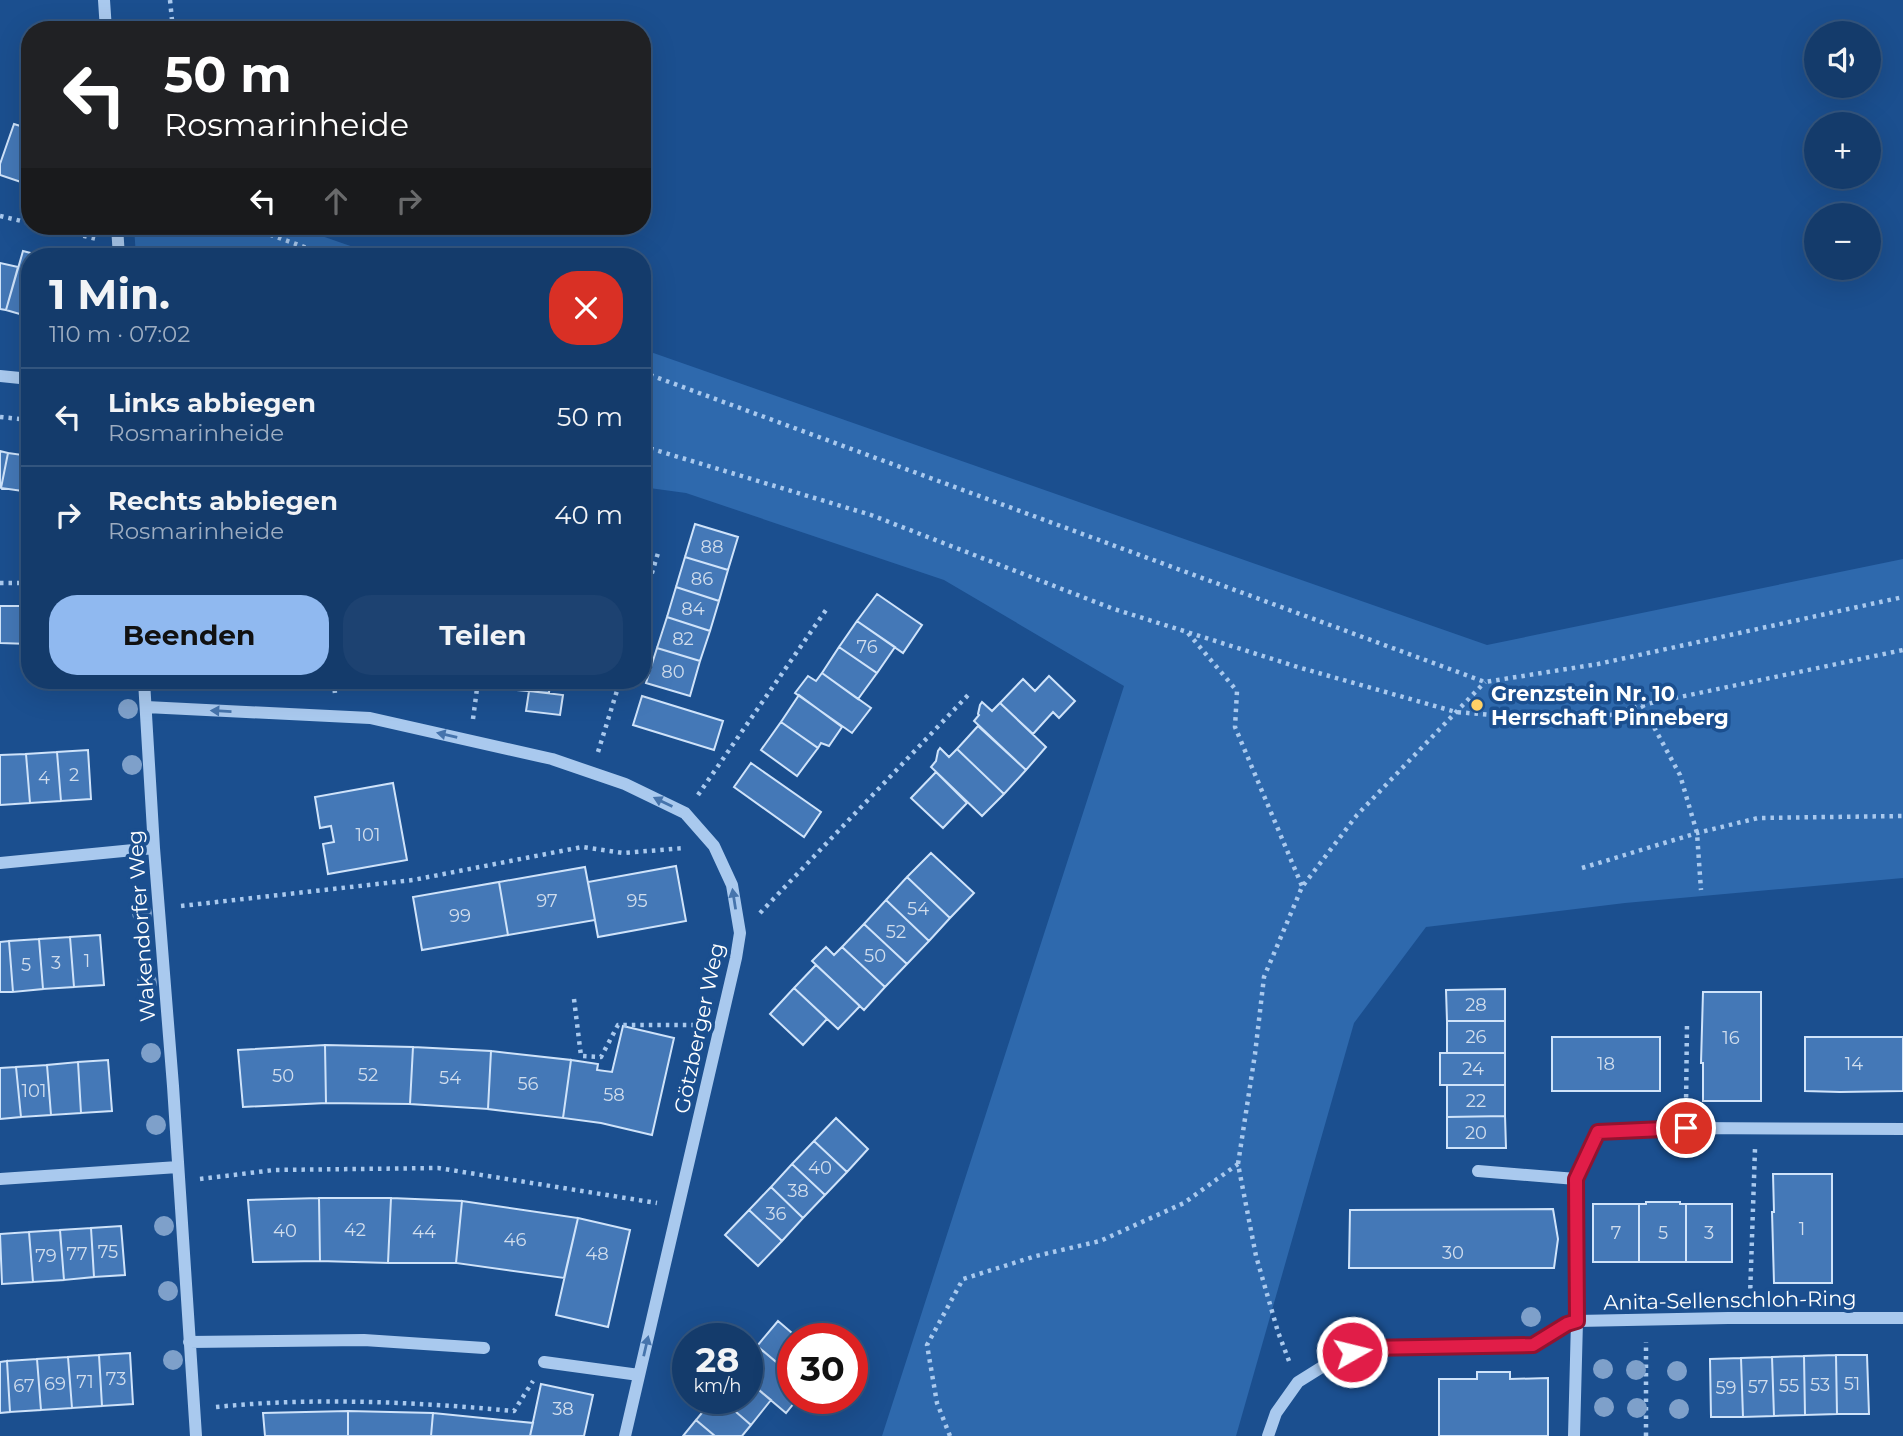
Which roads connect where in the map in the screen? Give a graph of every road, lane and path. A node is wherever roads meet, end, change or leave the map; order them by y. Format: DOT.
graph roads {
  1 [pos="104,0"];
  2 [pos="170,0"];
  3 [pos="105,21"];
  4 [pos="172,21"];
  5 [pos="0,216"];
  6 [pos="21,221"];
  7 [pos="69,235"];
  8 [pos="271,235"];
  9 [pos="110,248"];
  10 [pos="307,248"];
  11 [pos="651,375"];
  12 [pos="0,376"];
  13 [pos="21,378"];
  14 [pos="0,417"];
  15 [pos="21,420"];
  16 [pos="651,449"];
  17 [pos="658,553"];
  18 [pos="651,576"];
  19 [pos="0,583"];
  20 [pos="21,583"];
  21 [pos="1903,597"];
  22 [pos="825,610"];
  23 [pos="1188,633"];
  24 [pos="1903,650"];
  25 [pos="1485,682"];
  26 [pos="145,689"];
  27 [pos="477,689"];
  28 [pos="618,689"];
  29 [pos="971,692"];
  30 [pos="1642,705"];
  31 [pos="146,707"];
  32 [pos="1456,712"];
  33 [pos="470,741"];
  34 [pos="592,772"];
  35 [pos="685,813"];
  36 [pos="1903,816"];
  37 [pos="1697,833"];
  38 [pos="714,846"];
  39 [pos="154,848"];
  40 [pos="0,863"];
  41 [pos="1582,868"];
  42 [pos="1302,887"];
  43 [pos="1701,890"];
  44 [pos="159,908"];
  45 [pos="740,933"];
  46 [pos="574,999"];
  47 [pos="1687,1023"];
  48 [pos="721,1025"];
  49 [pos="1686,1128"];
  50 [pos="1755,1129"];
  51 [pos="1903,1129"];
  52 [pos="1238,1164"];
  53 [pos="178,1167"];
  54 [pos="1478,1171"];
  55 [pos="0,1179"];
  56 [pos="1576,1179"];
  57 [pos="179,1182"];
  58 [pos="679,1206"];
  59 [pos="1903,1318"];
  60 [pos="1750,1319"];
  61 [pos="1646,1320"];
  62 [pos="1577,1321"];
  63 [pos="189,1342"];
  64 [pos="484,1348"];
  65 [pos="544,1362"];
  66 [pos="639,1375"];
  67 [pos="535,1379"];
  68 [pos="1298,1382"];
  69 [pos="194,1410"];
  70 [pos="196,1436"];
  71 [pos="625,1436"];
  72 [pos="950,1436"];
  73 [pos="1268,1436"];
  74 [pos="1574,1436"];
  75 [pos="1646,1436"];
  1 -- 3 [label="street"];
  2 -- 4 [label="path"];
  5 -- 6 [label="path"];
  7 -- 9 [label="path"];
  8 -- 10 [label="path"];
  11 -- 25 [label="path"];
  12 -- 13 [label="street"];
  14 -- 15 [label="path"];
  16 -- 23 [label="path"];
  17 -- 18 [label="path"];
  19 -- 20 [label="path"];
  21 -- 25 [label="path"];
  22 -- 35 [label="path"];
  23 -- 32 [label="path"];
  23 -- 42 [label="path"];
  24 -- 30 [label="path"];
  25 -- 32 [label="path"];
  26 -- 31 [label="street, Wakendorfer Weg"];
  27 -- 33 [label="path"];
  28 -- 34 [label="path"];
  29 -- 45 [label="path"];
  30 -- 32 [label="path"];
  30 -- 37 [label="path"];
  33 -- 31 [label="street, Götzberger Weg, one-way"];
  31 -- 39 [label="street, Wakendorfer Weg"];
  32 -- 42 [label="path"];
  33 -- 34 [label="street, Götzberger Weg"];
  35 -- 34 [label="street, Götzberger Weg, one-way"];
  35 -- 38 [label="street, Götzberger Weg"];
  36 -- 37 [label="path"];
  37 -- 41 [label="path"];
  37 -- 43 [label="path"];
  38 -- 44 [label="path"];
  45 -- 38 [label="street, Götzberger Weg, one-way"];
  39 -- 40 [label="street"];
  39 -- 44 [label="street, Wakendorfer Weg"];
  42 -- 52 [label="path"];
  44 -- 53 [label="street, Wakendorfer Weg"];
  45 -- 48 [label="street, Götzberger Weg"];
  46 -- 48 [label="path"];
  47 -- 49 [label="path"];
  48 -- 58 [label="street, Götzberger Weg"];
  49 -- 50 [label="street"];
  49 -- 56 [label="street"];
  50 -- 51 [label="street"];
  50 -- 60 [label="path"];
  52 -- 68 [label="path"];
  52 -- 72 [label="path"];
  53 -- 55 [label="street"];
  53 -- 57 [label="street, Wakendorfer Weg"];
  54 -- 56 [label="street"];
  56 -- 62 [label="street"];
  57 -- 58 [label="path"];
  57 -- 63 [label="street, Wakendorfer Weg"];
  66 -- 58 [label="street, Götzberger Weg, one-way"];
  59 -- 60 [label="street, Anita-Sellenschloh-Ring"];
  60 -- 61 [label="street, Anita-Sellenschloh-Ring"];
  61 -- 62 [label="street, Anita-Sellenschloh-Ring"];
  61 -- 75 [label="path"];
  62 -- 68 [label="street, Anita-Sellenschloh-Ring"];
  62 -- 74 [label="street"];
  63 -- 64 [label="street"];
  63 -- 69 [label="street, Wakendorfer Weg"];
  65 -- 66 [label="street"];
  66 -- 71 [label="street, Götzberger Weg"];
  67 -- 69 [label="path"];
  68 -- 73 [label="street, Anita-Sellenschloh-Ring"];
  69 -- 70 [label="street, Wakendorfer Weg"];
}
